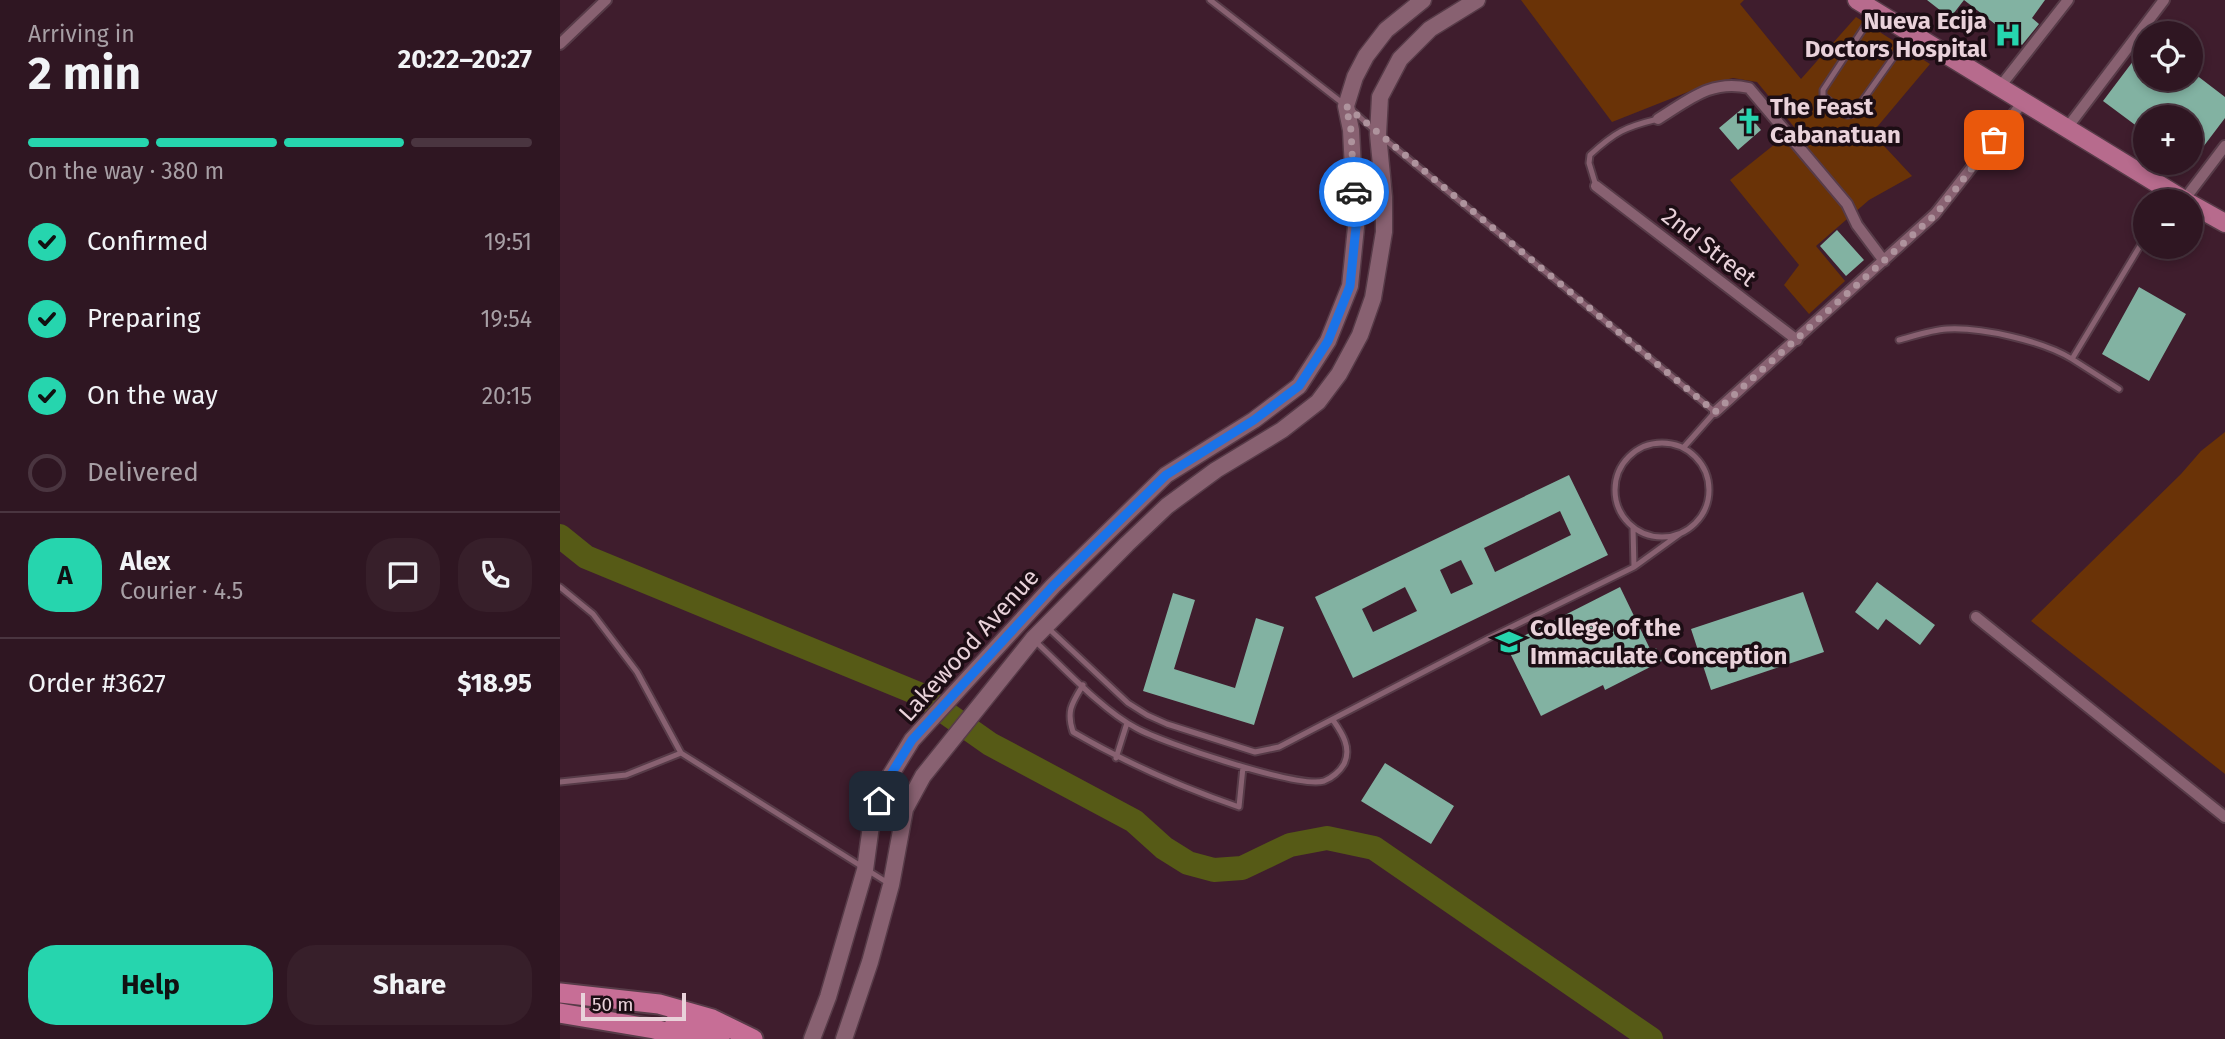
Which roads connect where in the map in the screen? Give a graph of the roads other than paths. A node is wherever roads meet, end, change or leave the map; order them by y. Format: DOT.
graph roads {
  1 [pos="606,0"];
  2 [pos="1210,0"];
  3 [pos="1423,0"];
  4 [pos="1477,0"];
  5 [pos="1857,0"];
  6 [pos="2068,0"];
  7 [pos="2164,0"];
  8 [pos="1875,11"];
  9 [pos="1911,33"];
  10 [pos="560,44"];
  11 [pos="1999,88"];
  12 [pos="2023,102"];
  13 [pos="1346,106"];
  14 [pos="1658,119"];
  15 [pos="2067,128"];
  16 [pos="1378,134"];
  17 [pos="2225,146"];
  18 [pos="1596,186"];
  19 [pos="2163,189"];
  20 [pos="2189,189"];
  21 [pos="2203,212"];
  22 [pos="2225,223"];
  23 [pos="2133,258"];
  24 [pos="1884,261"];
  25 [pos="1797,340"];
  26 [pos="1899,340"];
  27 [pos="2072,359"];
  28 [pos="2119,389"];
  29 [pos="1715,412"];
  30 [pos="1684,447"];
  31 [pos="1633,528"];
  32 [pos="1681,533"];
  33 [pos="1634,567"];
  34 [pos="560,587"];
  35 [pos="1976,617"];
  36 [pos="1045,625"];
  37 [pos="1032,639"];
  38 [pos="1083,685"];
  39 [pos="1333,720"];
  40 [pos="1127,723"];
  41 [pos="681,753"];
  42 [pos="1116,758"];
  43 [pos="1243,767"];
  44 [pos="560,782"];
  45 [pos="2225,817"];
  46 [pos="866,870"];
  47 [pos="891,885"];
  48 [pos="560,993"];
  49 [pos="560,1004"];
  50 [pos="560,1013"];
  51 [pos="560,1023"];
  52 [pos="650,1028"];
  53 [pos="692,1039"];
  54 [pos="720,1039"];
  55 [pos="753,1039"];
  56 [pos="812,1039"];
  57 [pos="844,1039"];
  1 -- 10 [label="street"];
  2 -- 13 [label="lane"];
  3 -- 13 [label="main road, Lakewood Avenue"];
  4 -- 16 [label="main road, Lakewood Avenue"];
  5 -- 8 [label="main road"];
  6 -- 11 [label="street"];
  7 -- 15 [label="street"];
  8 -- 9 [label="main road"];
  8 -- 9 [label="lane"];
  9 -- 11 [label="main road"];
  11 -- 12 [label="main road"];
  12 -- 15 [label="main road"];
  12 -- 24 [label="street"];
  13 -- 16 [label="lane"];
  13 -- 46 [label="main road, Lakewood Avenue"];
  14 -- 18 [label="lane"];
  14 -- 24 [label="street"];
  15 -- 19 [label="main road"];
  16 -- 29 [label="lane"];
  16 -- 36 [label="main road, Lakewood Avenue"];
  17 -- 20 [label="street"];
  18 -- 25 [label="street, 2nd Street"];
  21 -- 22 [label="main road"];
  23 -- 27 [label="lane"];
  24 -- 25 [label="street"];
  25 -- 29 [label="street"];
  26 -- 27 [label="lane"];
  27 -- 28 [label="lane"];
  29 -- 30 [label="lane"];
  30 -- 31 [label="lane"];
  30 -- 32 [label="lane"];
  31 -- 32 [label="lane"];
  31 -- 33 [label="lane"];
  32 -- 33 [label="lane"];
  33 -- 39 [label="lane"];
  34 -- 41 [label="lane"];
  35 -- 45 [label="street"];
  36 -- 37 [label="main road, Lakewood Avenue"];
  36 -- 39 [label="lane"];
  37 -- 38 [label="lane"];
  37 -- 47 [label="main road, Lakewood Avenue"];
  38 -- 40 [label="lane"];
  38 -- 42 [label="lane"];
  39 -- 43 [label="lane"];
  40 -- 42 [label="lane"];
  40 -- 43 [label="lane"];
  41 -- 44 [label="lane"];
  41 -- 46 [label="lane"];
  42 -- 43 [label="lane"];
  46 -- 47 [label="lane"];
  46 -- 56 [label="main road, Lakewood Avenue"];
  47 -- 57 [label="main road, Lakewood Avenue"];
  48 -- 55 [label="highway"];
  49 -- 52 [label="highway"];
  50 -- 52 [label="highway"];
  51 -- 52 [label="highway"];
  52 -- 53 [label="highway"];
  52 -- 54 [label="highway"];
}
